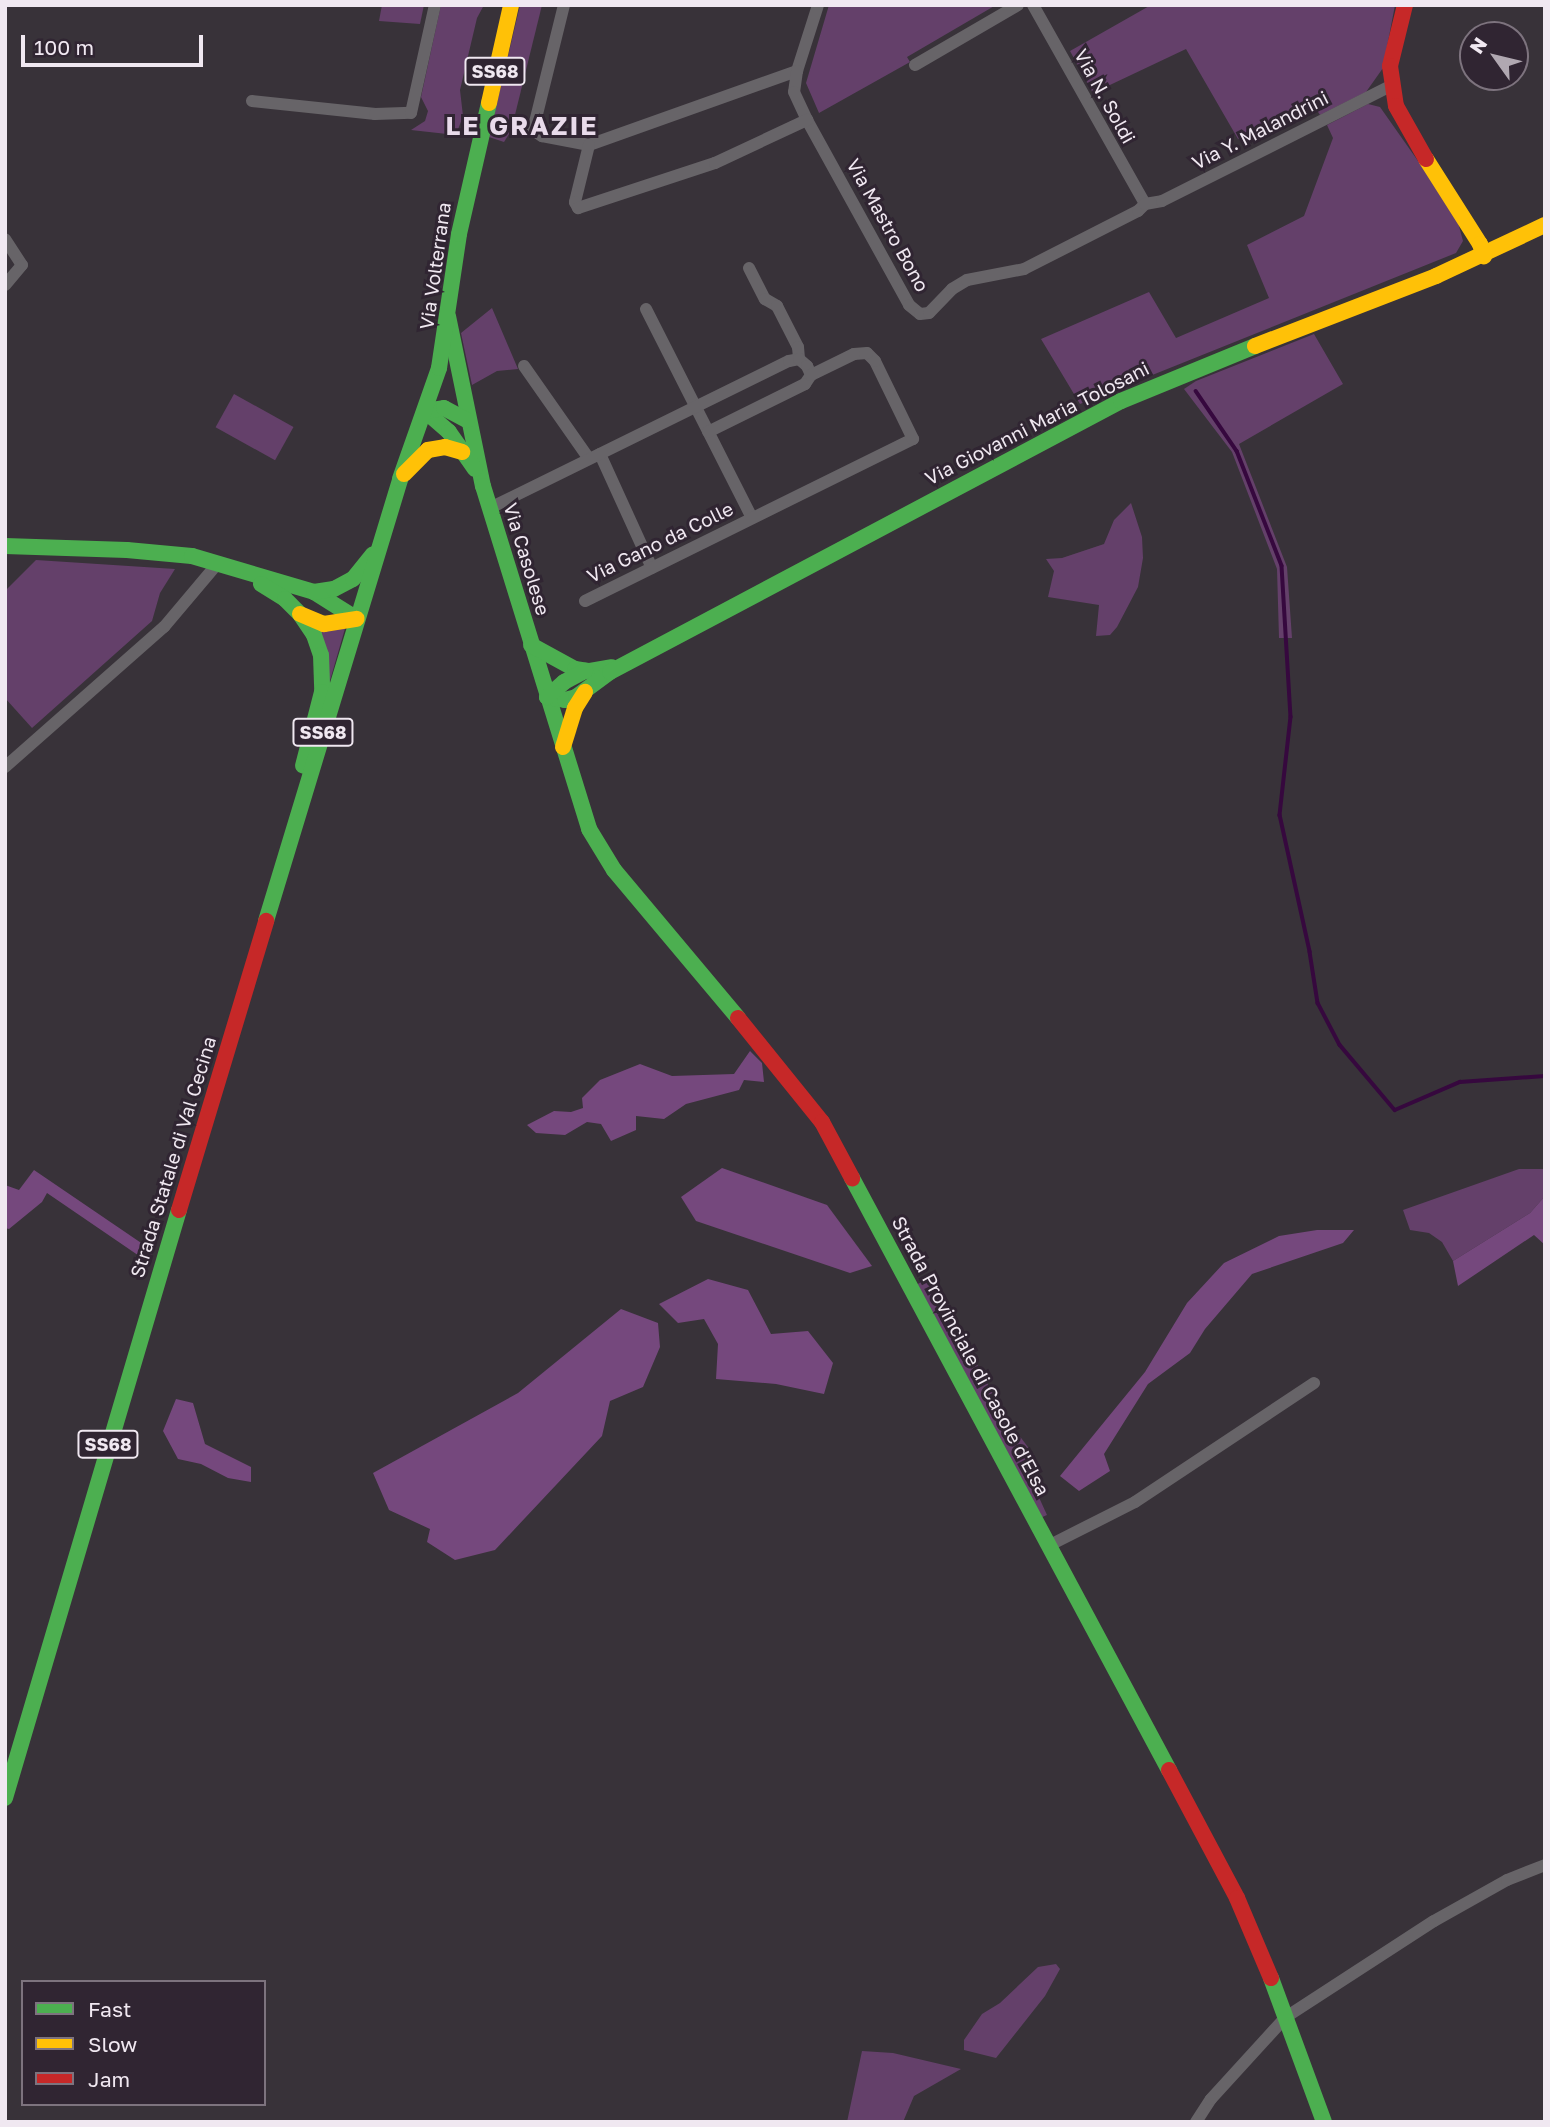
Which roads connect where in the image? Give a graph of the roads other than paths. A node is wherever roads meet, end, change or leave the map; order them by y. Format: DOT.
graph roads {
  1 [pos="435,5"];
  2 [pos="511,5"];
  3 [pos="564,5"];
  4 [pos="818,5"];
  5 [pos="1018,5"];
  6 [pos="1033,5"];
  7 [pos="1405,5"];
  8 [pos="915,65"];
  9 [pos="797,71"];
  10 [pos="1391,86"];
  11 [pos="252,101"];
  12 [pos="807,120"];
  13 [pos="589,145"];
  14 [pos="1145,204"];
  15 [pos="1545,225"];
  16 [pos="5,239"];
  17 [pos="1484,256"];
  18 [pos="749,268"];
  19 [pos="5,285"];
  20 [pos="646,309"];
  21 [pos="448,316"];
  22 [pos="799,359"];
  23 [pos="524,366"];
  24 [pos="811,375"];
  25 [pos="695,407"];
  26 [pos="425,411"];
  27 [pos="467,420"];
  28 [pos="708,432"];
  29 [pos="462,452"];
  30 [pos="594,457"];
  31 [pos="400,479"];
  32 [pos="483,486"];
  33 [pos="490,508"];
  34 [pos="752,518"];
  35 [pos="384,528"];
  36 [pos="5,546"];
  37 [pos="217,564"];
  38 [pos="652,568"];
  39 [pos="237,570"];
  40 [pos="314,592"];
  41 [pos="585,601"];
  42 [pos="300,614"];
  43 [pos="357,618"];
  44 [pos="531,645"];
  45 [pos="625,664"];
  46 [pos="585,671"];
  47 [pos="585,692"];
  48 [pos="547,697"];
  49 [pos="563,747"];
  50 [pos="5,767"];
  51 [pos="289,846"];
  52 [pos="1314,1383"];
  53 [pos="1048,1546"];
  54 [pos="5,1798"];
  55 [pos="1545,1865"];
  56 [pos="1286,2017"];
  57 [pos="1196,2122"];
  58 [pos="1324,2122"];
  1 -- 11 [label="street"];
  2 -- 21 [label="main road, Via Volterrana / SS68"];
  3 -- 13 [label="street"];
  4 -- 9 [label="street"];
  5 -- 8 [label="street"];
  6 -- 14 [label="street, Via N. Soldi"];
  7 -- 10 [label="main road"];
  9 -- 12 [label="street, Via Mastro Bono"];
  9 -- 13 [label="street"];
  10 -- 14 [label="street, Via Y. Malandrini"];
  10 -- 17 [label="main road"];
  12 -- 13 [label="street"];
  12 -- 14 [label="street, Via Mastro Bono"];
  15 -- 17 [label="main road, Via Giovanni Maria Tolosani"];
  16 -- 19 [label="street"];
  17 -- 45 [label="main road, Via Giovanni Maria Tolosani"];
  18 -- 22 [label="street"];
  20 -- 25 [label="street, Via Gano da Colle"];
  21 -- 26 [label="main road, Via Volterrana / SS68"];
  21 -- 27 [label="main road, Via Casolese"];
  22 -- 24 [label="street"];
  22 -- 25 [label="street"];
  23 -- 30 [label="street"];
  24 -- 28 [label="street"];
  24 -- 34 [label="street, Via Gano da Colle"];
  25 -- 28 [label="street, Via Gano da Colle"];
  25 -- 30 [label="street"];
  26 -- 27 [label="main road"];
  26 -- 29 [label="main road, Via Casolese"];
  26 -- 31 [label="main road, Via Volterrana / SS68"];
  27 -- 32 [label="main road, Via Casolese"];
  28 -- 34 [label="street, Via Gano da Colle"];
  29 -- 31 [label="main road"];
  29 -- 32 [label="main road, Via Casolese"];
  30 -- 33 [label="street"];
  30 -- 38 [label="street"];
  31 -- 35 [label="main road, Via Volterrana / SS68"];
  32 -- 33 [label="main road, Via Casolese"];
  33 -- 44 [label="main road, Via Casolese"];
  34 -- 38 [label="street, Via Gano da Colle"];
  35 -- 40 [label="main road"];
  35 -- 43 [label="main road, Strada Statale di Val Cecina / SS68"];
  36 -- 37 [label="main road"];
  37 -- 39 [label="main road"];
  37 -- 50 [label="street"];
  38 -- 41 [label="street, Via Gano da Colle"];
  39 -- 40 [label="main road"];
  39 -- 42 [label="main road"];
  40 -- 43 [label="main road"];
  42 -- 43 [label="main road"];
  42 -- 51 [label="main road"];
  43 -- 51 [label="main road, Strada Statale di Val Cecina / SS68"];
  44 -- 46 [label="main road"];
  44 -- 48 [label="main road, Strada Provinciale di Casole d'Elsa"];
  45 -- 46 [label="main road, Via Giovanni Maria Tolosani"];
  45 -- 47 [label="main road, Via Giovanni Maria Tolosani"];
  46 -- 48 [label="main road, Via Giovanni Maria Tolosani"];
  47 -- 48 [label="main road, Via Giovanni Maria Tolosani"];
  47 -- 49 [label="main road, Via Giovanni Maria Tolosani"];
  48 -- 49 [label="main road, Strada Provinciale di Casole d'Elsa"];
  49 -- 53 [label="main road, Strada Provinciale di Casole d'Elsa"];
  51 -- 54 [label="main road, Strada Statale di Val Cecina / SS68"];
  52 -- 53 [label="street"];
  53 -- 56 [label="main road, Strada Provinciale di Casole d'Elsa"];
  55 -- 56 [label="street"];
  56 -- 57 [label="street"];
  56 -- 58 [label="main road, Strada Provinciale di Casole d'Elsa"];
}
